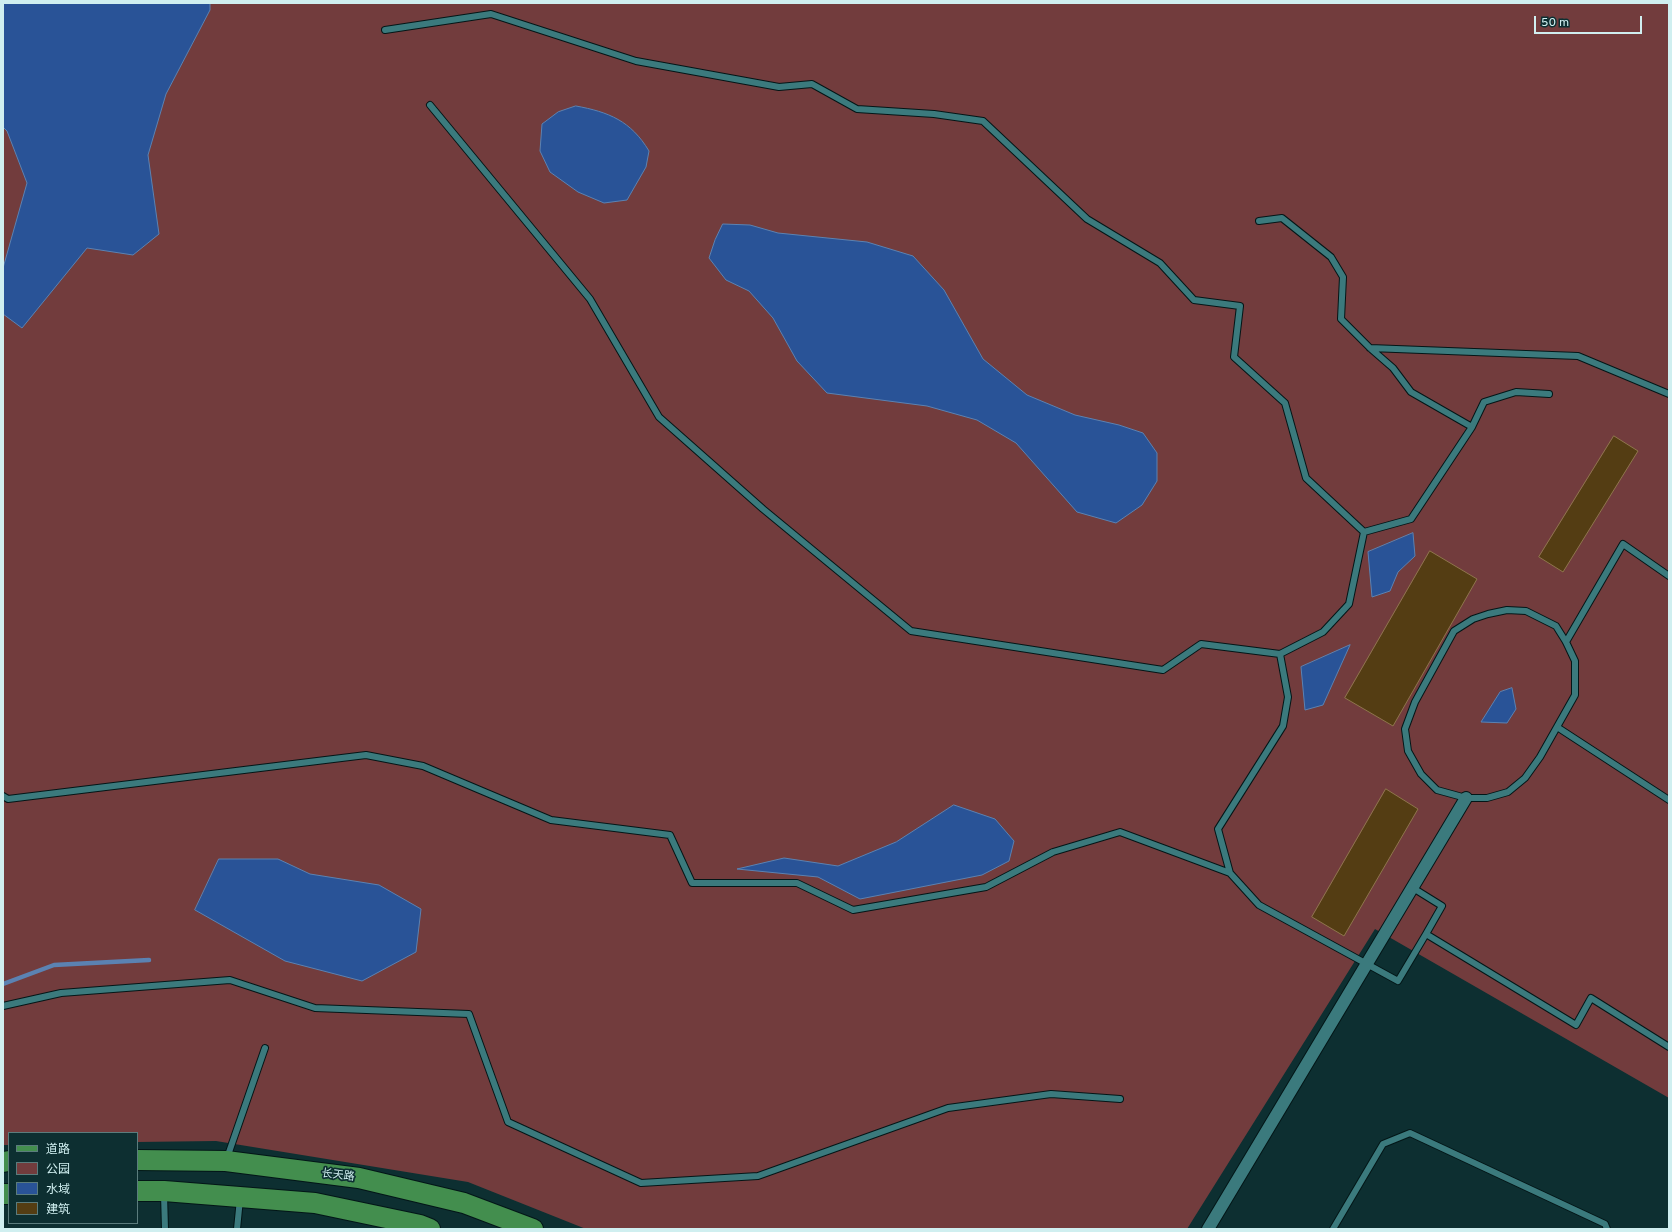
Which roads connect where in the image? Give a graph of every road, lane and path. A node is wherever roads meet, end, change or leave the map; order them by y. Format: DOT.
graph roads {
  1 [pos="385,30"];
  2 [pos="430,105"];
  3 [pos="1259,221"];
  4 [pos="1370,348"];
  5 [pos="1549,394"];
  6 [pos="1669,394"];
  7 [pos="1472,427"];
  8 [pos="1364,532"];
  9 [pos="1669,576"];
  10 [pos="1566,642"];
  11 [pos="1280,654"];
  12 [pos="1557,727"];
  13 [pos="3,796"];
  14 [pos="1466,798"];
  15 [pos="1669,800"];
  16 [pos="1230,873"];
  17 [pos="1413,888"];
  18 [pos="1426,934"];
  19 [pos="1368,963"];
  20 [pos="3,1006"];
  21 [pos="1669,1047"];
  22 [pos="265,1048"];
  23 [pos="1120,1099"];
  24 [pos="138,1160"];
  25 [pos="226,1161"];
  26 [pos="164,1190"];
  27 [pos="138,1191"];
  28 [pos="241,1197"];
  29 [pos="165,1229"];
  30 [pos="237,1229"];
  31 [pos="430,1229"];
  32 [pos="532,1229"];
  33 [pos="1208,1229"];
  34 [pos="1333,1229"];
  35 [pos="1607,1229"];
  1 -- 8 [label="lane"];
  2 -- 11 [label="lane"];
  3 -- 4 [label="lane"];
  4 -- 6 [label="lane"];
  4 -- 7 [label="lane"];
  5 -- 7 [label="lane"];
  7 -- 8 [label="lane"];
  8 -- 11 [label="lane"];
  9 -- 10 [label="lane"];
  10 -- 12 [label="lane"];
  10 -- 14 [label="lane"];
  11 -- 16 [label="lane"];
  12 -- 14 [label="lane"];
  12 -- 15 [label="lane"];
  13 -- 16 [label="lane"];
  14 -- 17 [label="street"];
  16 -- 19 [label="lane"];
  17 -- 18 [label="lane"];
  17 -- 19 [label="street"];
  18 -- 19 [label="lane"];
  18 -- 21 [label="lane"];
  19 -- 33 [label="street"];
  20 -- 23 [label="lane"];
  22 -- 25 [label="lane"];
  24 -- 25 [label="main road, 长天路"];
  25 -- 32 [label="main road, 长天路"];
  26 -- 27 [label="main road"];
  26 -- 28 [label="main road"];
  26 -- 29 [label="lane"];
  28 -- 30 [label="lane"];
  28 -- 31 [label="main road"];
  34 -- 35 [label="lane"];
}
